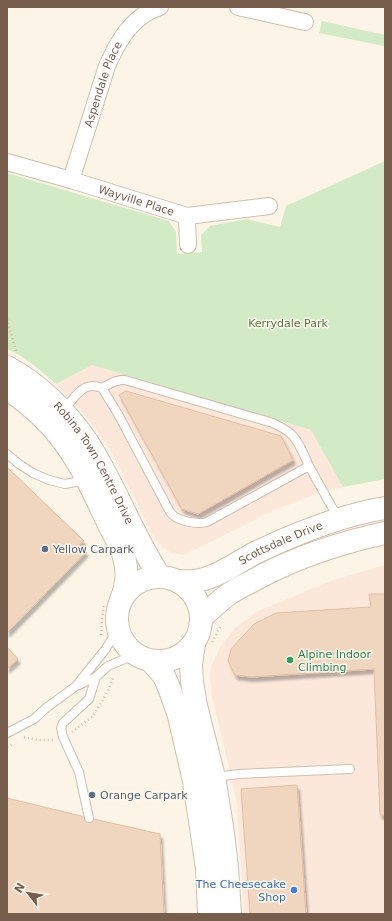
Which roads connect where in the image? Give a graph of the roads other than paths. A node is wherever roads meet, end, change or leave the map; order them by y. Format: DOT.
graph roads {
  1 [pos="160,7"];
  2 [pos="238,7"];
  3 [pos="304,22"];
  4 [pos="7,162"];
  5 [pos="71,180"];
  6 [pos="270,206"];
  7 [pos="187,216"];
  8 [pos="188,245"];
  9 [pos="7,367"];
  10 [pos="102,388"];
  11 [pos="7,389"];
  12 [pos="57,419"];
  13 [pos="7,454"];
  14 [pos="309,466"];
  15 [pos="87,479"];
  16 [pos="385,508"];
  17 [pos="338,520"];
  18 [pos="385,533"];
  19 [pos="169,579"];
  20 [pos="121,600"];
  21 [pos="201,618"];
  22 [pos="117,625"];
  23 [pos="201,645"];
  24 [pos="147,660"];
  25 [pos="96,677"];
  26 [pos="76,686"];
  27 [pos="7,733"];
  28 [pos="350,769"];
  29 [pos="204,779"];
  30 [pos="89,818"];
  31 [pos="209,914"];
  32 [pos="230,914"];
  1 -- 5 [label="street, Aspendale Place"];
  2 -- 3 [label="street"];
  4 -- 5 [label="street, Wayville Place"];
  5 -- 7 [label="street, Wayville Place"];
  6 -- 7 [label="street, Wayville Place"];
  7 -- 8 [label="street"];
  9 -- 12 [label="street, Robina Town Centre Drive"];
  10 -- 12 [label="lane"];
  10 -- 14 [label="lane"];
  10 -- 14 [label="lane"];
  11 -- 12 [label="street, Robina Town Centre Drive"];
  12 -- 15 [label="street, Robina Town Centre Drive"];
  12 -- 19 [label="street, Robina Town Centre Drive"];
  13 -- 15 [label="lane"];
  14 -- 17 [label="lane"];
  15 -- 20 [label="street, Robina Town Centre Drive"];
  16 -- 17 [label="street, Scottsdale Drive"];
  17 -- 19 [label="street, Scottsdale Drive"];
  18 -- 21 [label="street, Scottsdale Drive"];
  19 -- 20 [label="street"];
  19 -- 21 [label="street"];
  20 -- 22 [label="street"];
  21 -- 23 [label="street"];
  22 -- 24 [label="street"];
  22 -- 26 [label="lane"];
  23 -- 24 [label="street"];
  23 -- 29 [label="street"];
  24 -- 25 [label="lane"];
  24 -- 29 [label="street"];
  25 -- 26 [label="lane"];
  25 -- 30 [label="lane"];
  26 -- 27 [label="lane"];
  28 -- 29 [label="lane"];
  29 -- 31 [label="street"];
  29 -- 32 [label="street"];
}
